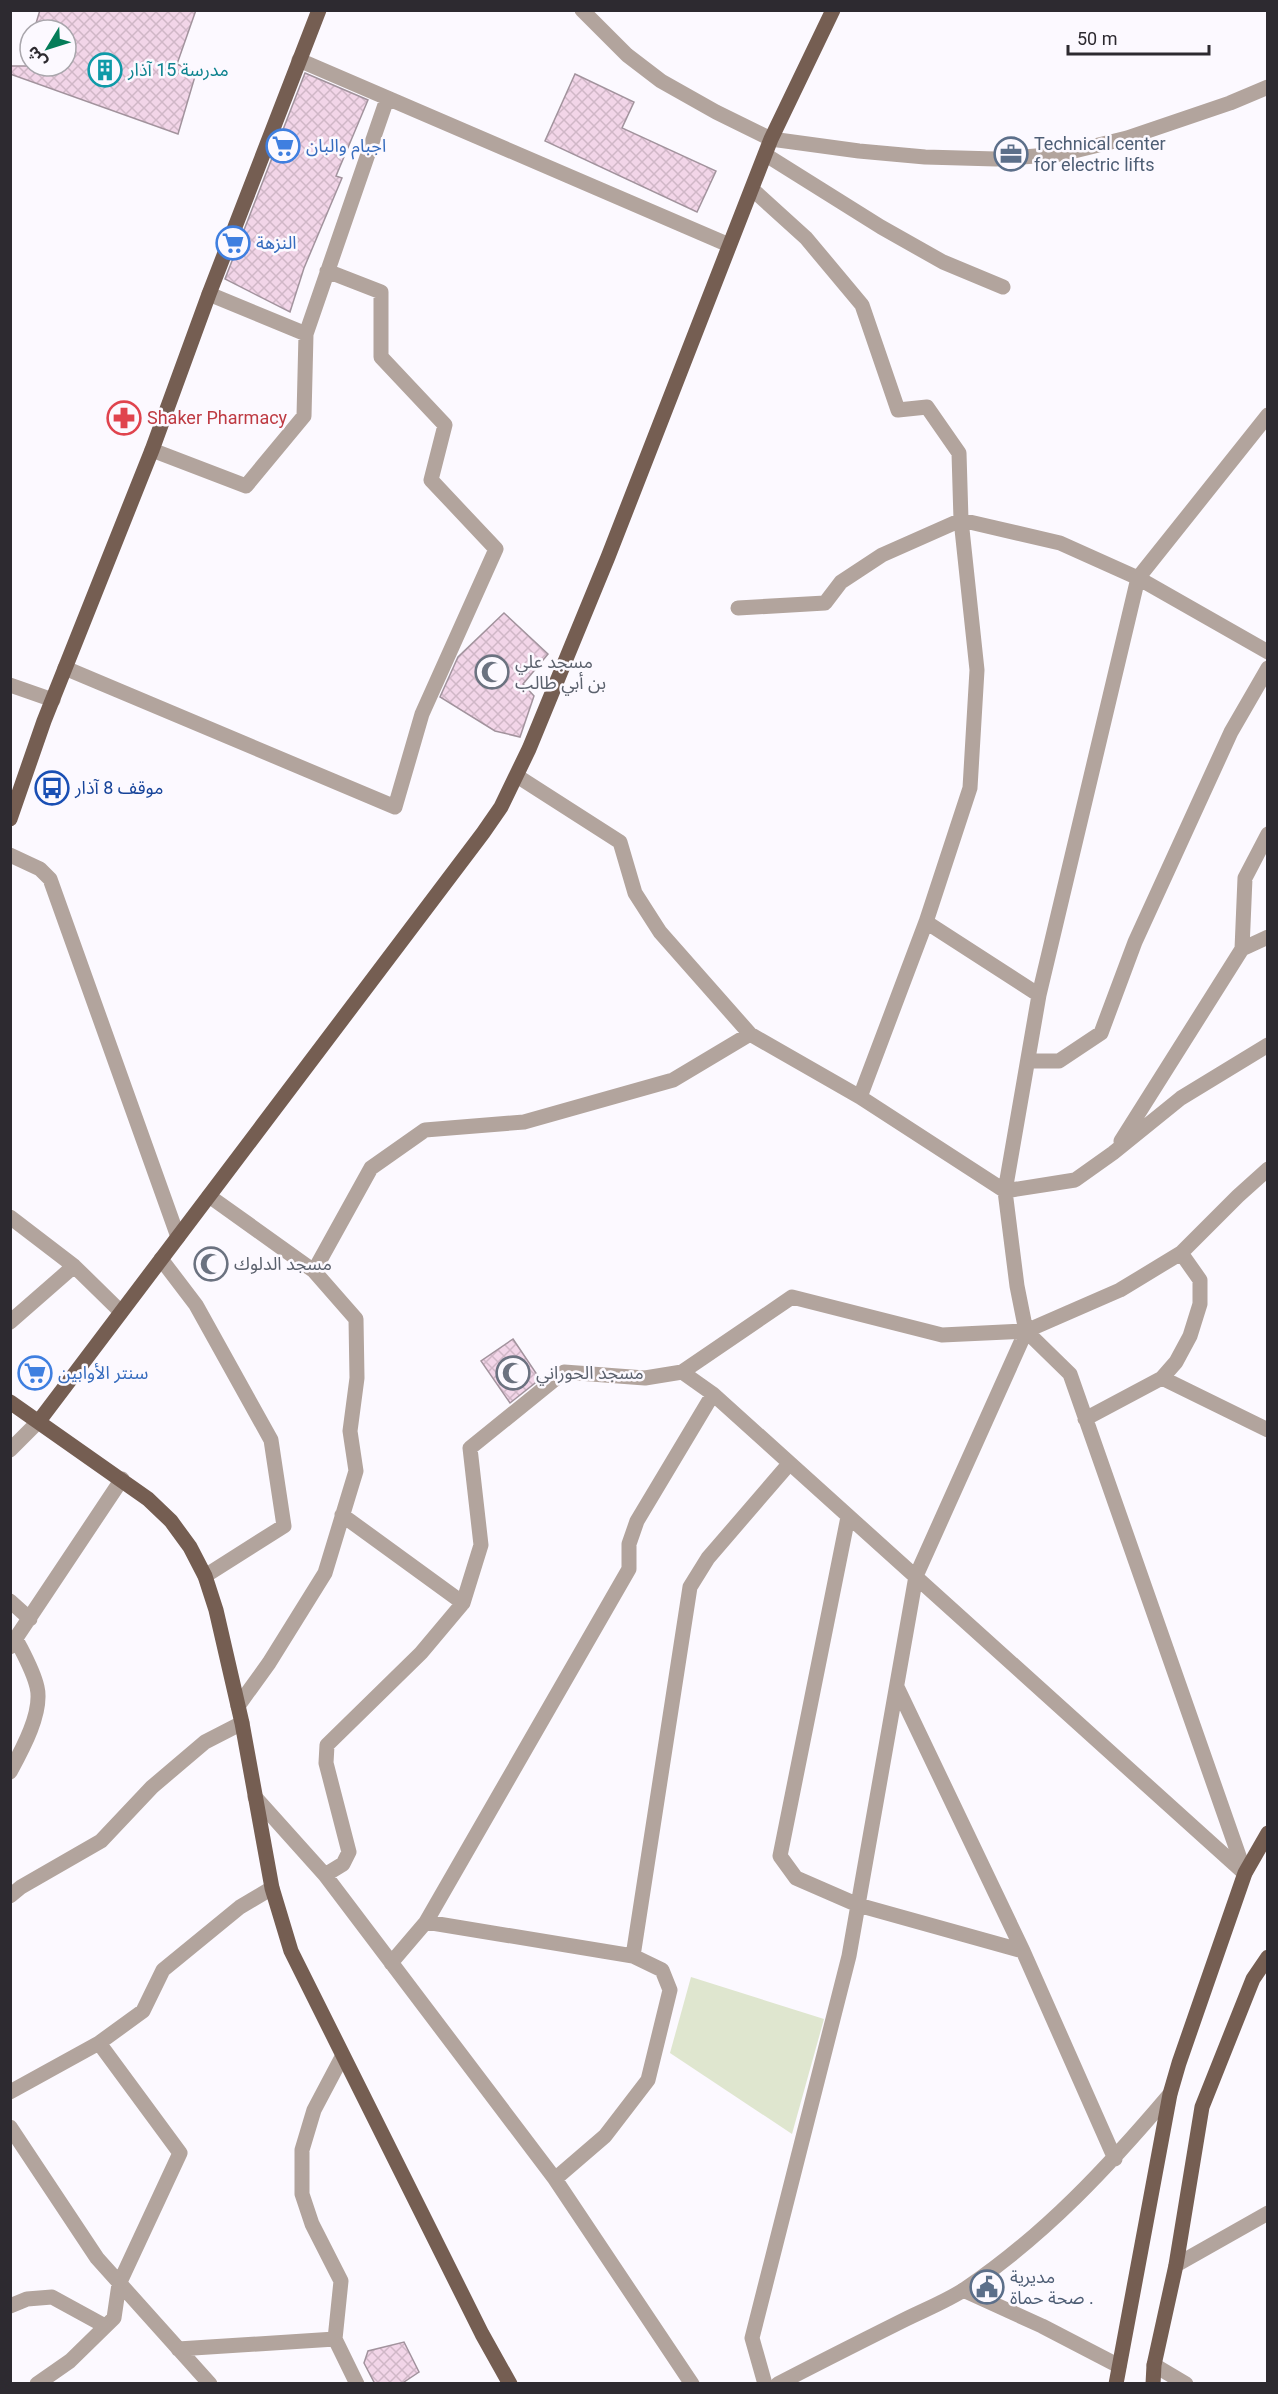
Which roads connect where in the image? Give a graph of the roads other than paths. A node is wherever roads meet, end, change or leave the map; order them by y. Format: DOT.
graph roads {
  1 [pos="319,10"];
  2 [pos="582,10"];
  3 [pos="833,10"];
  4 [pos="299,60"];
  5 [pos="1268,87"];
  6 [pos="387,99"];
  7 [pos="771,139"];
  8 [pos="766,155"];
  9 [pos="752,189"];
  10 [pos="729,245"];
  11 [pos="327,271"];
  12 [pos="1003,287"];
  13 [pos="208,294"];
  14 [pos="306,334"];
  15 [pos="1268,415"];
  16 [pos="153,450"];
  17 [pos="961,520"];
  18 [pos="1138,578"];
  19 [pos="738,608"];
  20 [pos="1268,652"];
  21 [pos="65,668"];
  22 [pos="1268,668"];
  23 [pos="10,685"];
  24 [pos="53,700"];
  25 [pos="517,776"];
  26 [pos="10,819"];
  27 [pos="1268,834"];
  28 [pos="10,855"];
  29 [pos="926,922"];
  30 [pos="1268,937"];
  31 [pos="1242,949"];
  32 [pos="1039,995"];
  33 [pos="750,1034"];
  34 [pos="1268,1045"];
  35 [pos="1028,1060"];
  36 [pos="860,1097"];
  37 [pos="1113,1154"];
  38 [pos="1268,1169"];
  39 [pos="1005,1191"];
  40 [pos="209,1196"];
  41 [pos="10,1217"];
  42 [pos="178,1237"];
  43 [pos="1181,1253"];
  44 [pos="161,1259"];
  45 [pos="74,1266"];
  46 [pos="314,1271"];
  47 [pos="121,1312"];
  48 [pos="10,1322"];
  49 [pos="1026,1331"];
  50 [pos="682,1372"];
  51 [pos="1162,1378"];
  52 [pos="713,1394"];
  53 [pos="10,1402"];
  54 [pos="1085,1419"];
  55 [pos="39,1421"];
  56 [pos="1268,1430"];
  57 [pos="10,1450"];
  58 [pos="789,1464"];
  59 [pos="122,1479"];
  60 [pos="342,1515"];
  61 [pos="848,1517"];
  62 [pos="205,1576"];
  63 [pos="916,1576"];
  64 [pos="10,1601"];
  65 [pos="463,1604"];
  66 [pos="30,1619"];
  67 [pos="13,1643"];
  68 [pos="897,1687"];
  69 [pos="238,1706"];
  70 [pos="242,1722"];
  71 [pos="10,1772"];
  72 [pos="255,1797"];
  73 [pos="1268,1833"];
  74 [pos="1245,1873"];
  75 [pos="326,1875"];
  76 [pos="272,1888"];
  77 [pos="10,1896"];
  78 [pos="858,1905"];
  79 [pos="426,1922"];
  80 [pos="1023,1951"];
  81 [pos="633,1956"];
  82 [pos="1268,1957"];
  83 [pos="391,1963"];
  84 [pos="99,2043"];
  85 [pos="342,2057"];
  86 [pos="10,2092"];
  87 [pos="1170,2094"];
  88 [pos="10,2127"];
  89 [pos="1115,2159"];
  90 [pos="555,2179"];
  91 [pos="1268,2213"];
  92 [pos="1176,2265"];
  93 [pos="119,2284"];
  94 [pos="963,2290"];
  95 [pos="10,2306"];
  96 [pos="105,2326"];
  97 [pos="335,2339"];
  98 [pos="178,2349"];
  99 [pos="1119,2366"];
  100 [pos="1155,2366"];
  101 [pos="37,2384"];
  102 [pos="210,2384"];
  103 [pos="357,2384"];
  104 [pos="510,2384"];
  105 [pos="692,2384"];
  106 [pos="765,2384"];
  107 [pos="778,2384"];
  108 [pos="1116,2384"];
  109 [pos="1153,2384"];
  110 [pos="1186,2384"];
  1 -- 4 [label="main road"];
  2 -- 7 [label="street"];
  3 -- 7 [label="main road"];
  4 -- 6 [label="street"];
  4 -- 13 [label="main road"];
  5 -- 7 [label="street"];
  6 -- 10 [label="street"];
  6 -- 11 [label="street"];
  7 -- 8 [label="main road"];
  8 -- 9 [label="main road"];
  8 -- 12 [label="street"];
  9 -- 10 [label="main road"];
  9 -- 17 [label="street"];
  10 -- 25 [label="main road"];
  11 -- 14 [label="street"];
  11 -- 21 [label="street"];
  13 -- 14 [label="street"];
  13 -- 16 [label="main road"];
  14 -- 16 [label="street"];
  15 -- 18 [label="street"];
  16 -- 21 [label="main road"];
  17 -- 18 [label="street"];
  17 -- 19 [label="street"];
  17 -- 29 [label="street"];
  18 -- 20 [label="street"];
  18 -- 32 [label="street"];
  21 -- 24 [label="main road"];
  22 -- 35 [label="street"];
  23 -- 24 [label="street"];
  24 -- 26 [label="main road"];
  25 -- 33 [label="street"];
  25 -- 40 [label="main road"];
  27 -- 31 [label="street"];
  28 -- 42 [label="street"];
  29 -- 32 [label="street"];
  29 -- 36 [label="street"];
  30 -- 31 [label="street"];
  31 -- 37 [label="street"];
  32 -- 35 [label="street"];
  33 -- 36 [label="street"];
  33 -- 46 [label="street"];
  34 -- 37 [label="street"];
  35 -- 39 [label="street"];
  36 -- 39 [label="street"];
  37 -- 39 [label="street"];
  38 -- 43 [label="street"];
  39 -- 49 [label="street"];
  40 -- 42 [label="main road"];
  40 -- 46 [label="street"];
  41 -- 45 [label="street"];
  42 -- 44 [label="main road"];
  43 -- 49 [label="street"];
  43 -- 51 [label="street"];
  44 -- 47 [label="main road"];
  44 -- 62 [label="street"];
  45 -- 47 [label="street"];
  45 -- 48 [label="street"];
  46 -- 60 [label="street"];
  47 -- 55 [label="main road"];
  49 -- 50 [label="street"];
  49 -- 54 [label="street"];
  49 -- 63 [label="street"];
  50 -- 52 [label="street"];
  50 -- 65 [label="street"];
  51 -- 54 [label="street"];
  51 -- 56 [label="street"];
  52 -- 58 [label="street"];
  52 -- 79 [label="street"];
  53 -- 55 [label="main road"];
  54 -- 74 [label="street"];
  55 -- 57 [label="street"];
  55 -- 59 [label="main road"];
  58 -- 61 [label="street"];
  58 -- 81 [label="street"];
  59 -- 62 [label="main road"];
  59 -- 66 [label="street"];
  60 -- 65 [label="street"];
  60 -- 69 [label="street"];
  61 -- 63 [label="street"];
  61 -- 78 [label="street"];
  62 -- 69 [label="main road"];
  63 -- 68 [label="street"];
  63 -- 74 [label="street"];
  64 -- 66 [label="street"];
  65 -- 75 [label="street"];
  66 -- 67 [label="street"];
  67 -- 71 [label="street"];
  68 -- 78 [label="street"];
  68 -- 80 [label="street"];
  69 -- 70 [label="main road"];
  70 -- 72 [label="main road"];
  70 -- 77 [label="street"];
  72 -- 75 [label="street"];
  72 -- 76 [label="main road"];
  73 -- 74 [label="main road"];
  74 -- 87 [label="main road"];
  75 -- 83 [label="street"];
  76 -- 84 [label="street"];
  76 -- 85 [label="main road"];
  78 -- 80 [label="street"];
  78 -- 106 [label="street"];
  79 -- 81 [label="street"];
  79 -- 83 [label="street"];
  80 -- 89 [label="street"];
  81 -- 90 [label="street"];
  82 -- 92 [label="main road"];
  83 -- 90 [label="street"];
  84 -- 86 [label="street"];
  84 -- 93 [label="street"];
  85 -- 97 [label="street"];
  85 -- 104 [label="main road"];
  87 -- 89 [label="street"];
  87 -- 99 [label="main road"];
  88 -- 93 [label="street"];
  89 -- 94 [label="street"];
  90 -- 105 [label="street"];
  91 -- 92 [label="street"];
  92 -- 100 [label="main road"];
  93 -- 96 [label="street"];
  93 -- 98 [label="street"];
  94 -- 99 [label="street"];
  94 -- 107 [label="street"];
  95 -- 96 [label="street"];
  96 -- 101 [label="street"];
  97 -- 98 [label="street"];
  97 -- 103 [label="street"];
  98 -- 102 [label="street"];
  99 -- 108 [label="main road"];
  100 -- 109 [label="main road"];
  100 -- 110 [label="street"];
}
